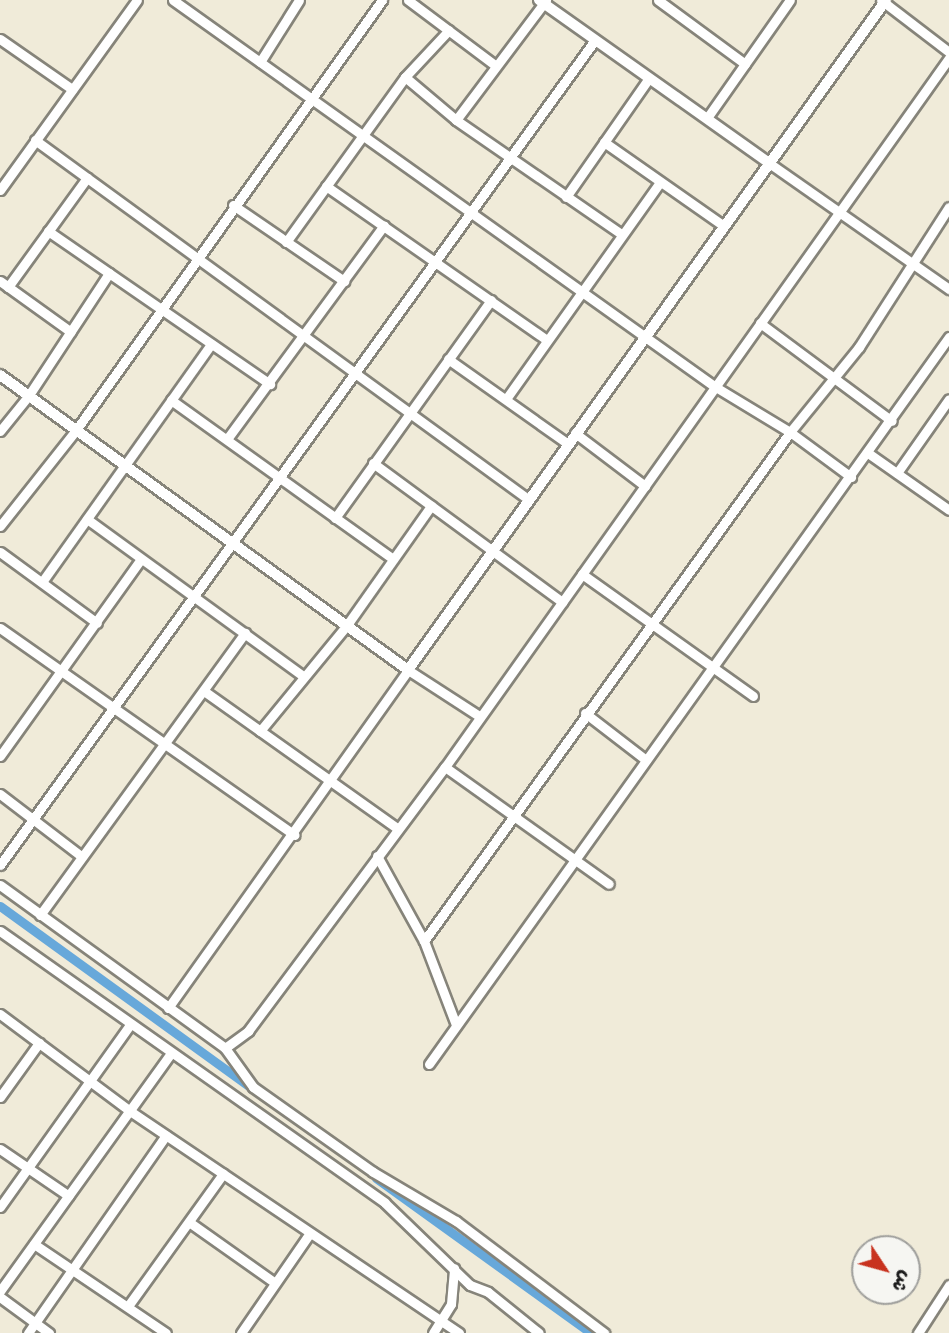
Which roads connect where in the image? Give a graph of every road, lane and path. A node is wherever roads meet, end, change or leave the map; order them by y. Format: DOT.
graph roads {
  1 [pos="137,0"];
  2 [pos="173,0"];
  3 [pos="382,0"];
  4 [pos="408,0"];
  5 [pos="658,0"];
  6 [pos="543,1"];
  7 [pos="884,1"];
  8 [pos="293,2"];
  9 [pos="786,2"];
  10 [pos="449,30"];
  11 [pos="0,39"];
  12 [pos="595,40"];
  13 [pos="949,52"];
  14 [pos="949,58"];
  15 [pos="260,62"];
  16 [pos="745,64"];
  17 [pos="495,65"];
  18 [pos="405,76"];
  19 [pos="649,78"];
  20 [pos="72,89"];
  21 [pos="312,99"];
  22 [pos="706,118"];
  23 [pos="456,120"];
  24 [pos="363,135"];
  25 [pos="35,140"];
  26 [pos="604,142"];
  27 [pos="512,158"];
  28 [pos="769,163"];
  29 [pos="87,178"];
  30 [pos="660,182"];
  31 [pos="326,186"];
  32 [pos="0,190"];
  33 [pos="566,197"];
  34 [pos="233,205"];
  35 [pos="949,207"];
  36 [pos="473,214"];
  37 [pos="840,215"];
  38 [pos="384,225"];
  39 [pos="724,226"];
  40 [pos="48,231"];
  41 [pos="621,234"];
  42 [pos="286,242"];
  43 [pos="197,255"];
  44 [pos="434,262"];
  45 [pos="911,262"];
  46 [pos="109,273"];
  47 [pos="344,281"];
  48 [pos="4,284"];
  49 [pos="949,289"];
  50 [pos="584,293"];
  51 [pos="491,300"];
  52 [pos="159,308"];
  53 [pos="761,323"];
  54 [pos="71,332"];
  55 [pos="304,336"];
  56 [pos="644,337"];
  57 [pos="949,337"];
  58 [pos="547,340"];
  59 [pos="211,344"];
  60 [pos="448,359"];
  61 [pos="355,373"];
  62 [pos="0,375"];
  63 [pos="834,378"];
  64 [pos="270,384"];
  65 [pos="714,386"];
  66 [pos="29,395"];
  67 [pos="506,399"];
  68 [pos="949,399"];
  69 [pos="171,400"];
  70 [pos="410,413"];
  71 [pos="940,413"];
  72 [pos="949,419"];
  73 [pos="892,421"];
  74 [pos="0,430"];
  75 [pos="76,430"];
  76 [pos="790,432"];
  77 [pos="575,433"];
  78 [pos="227,439"];
  79 [pos="568,444"];
  80 [pos="868,453"];
  81 [pos="373,463"];
  82 [pos="127,467"];
  83 [pos="897,473"];
  84 [pos="851,477"];
  85 [pos="280,479"];
  86 [pos="645,486"];
  87 [pos="528,499"];
  88 [pos="431,506"];
  89 [pos="948,508"];
  90 [pos="335,518"];
  91 [pos="87,519"];
  92 [pos="0,526"];
  93 [pos="235,544"];
  94 [pos="491,550"];
  95 [pos="0,552"];
  96 [pos="141,559"];
  97 [pos="393,559"];
  98 [pos="582,575"];
  99 [pos="42,582"];
  100 [pos="194,597"];
  101 [pos="562,602"];
  102 [pos="97,623"];
  103 [pos="650,623"];
  104 [pos="347,625"];
  105 [pos="1,631"];
  106 [pos="245,633"];
  107 [pos="711,667"];
  108 [pos="408,670"];
  109 [pos="63,673"];
  110 [pos="303,676"];
  111 [pos="204,691"];
  112 [pos="753,696"];
  113 [pos="112,709"];
  114 [pos="585,713"];
  115 [pos="479,716"];
  116 [pos="260,731"];
  117 [pos="165,746"];
  118 [pos="0,756"];
  119 [pos="646,760"];
  120 [pos="445,767"];
  121 [pos="332,782"];
  122 [pos="0,794"];
  123 [pos="513,816"];
  124 [pos="32,819"];
  125 [pos="397,828"];
  126 [pos="294,835"];
  127 [pos="81,856"];
  128 [pos="377,856"];
  129 [pos="575,859"];
  130 [pos="0,865"];
  131 [pos="609,884"];
  132 [pos="0,885"];
  133 [pos="40,915"];
  134 [pos="0,931"];
  135 [pos="424,941"];
  136 [pos="168,1008"];
  137 [pos="0,1014"];
  138 [pos="130,1025"];
  139 [pos="456,1025"];
  140 [pos="39,1043"];
  141 [pos="225,1048"];
  142 [pos="171,1053"];
  143 [pos="429,1064"];
  144 [pos="90,1081"];
  145 [pos="0,1097"];
  146 [pos="130,1111"];
  147 [pos="166,1135"];
  148 [pos="0,1149"];
  149 [pos="27,1168"];
  150 [pos="223,1174"];
  151 [pos="69,1196"];
  152 [pos="0,1208"];
  153 [pos="189,1222"];
  154 [pos="310,1233"];
  155 [pos="34,1244"];
  156 [pos="454,1268"];
  157 [pos="74,1269"];
  158 [pos="275,1283"];
  159 [pos="949,1285"];
  160 [pos="0,1292"];
  161 [pos="0,1297"];
  162 [pos="128,1306"];
  163 [pos="522,1320"];
  164 [pos="441,1321"];
  165 [pos="35,1324"];
  166 [pos="28,1333"];
  167 [pos="48,1333"];
  168 [pos="166,1333"];
  169 [pos="241,1333"];
  170 [pos="433,1333"];
  171 [pos="459,1333"];
  172 [pos="522,1333"];
  173 [pos="539,1333"];
  174 [pos="604,1333"];
  175 [pos="918,1333"];
  1 -- 20 [label="street"];
  2 -- 15 [label="street"];
  3 -- 21 [label="street"];
  4 -- 10 [label="street"];
  5 -- 16 [label="street"];
  6 -- 12 [label="street"];
  6 -- 17 [label="street"];
  7 -- 13 [label="street"];
  7 -- 28 [label="street"];
  8 -- 15 [label="street"];
  9 -- 16 [label="street"];
  10 -- 17 [label="street"];
  10 -- 18 [label="street"];
  11 -- 20 [label="street"];
  12 -- 19 [label="street"];
  12 -- 27 [label="street"];
  14 -- 37 [label="street"];
  15 -- 21 [label="street"];
  16 -- 22 [label="street"];
  17 -- 23 [label="street"];
  18 -- 23 [label="street"];
  18 -- 24 [label="street"];
  19 -- 22 [label="street"];
  19 -- 26 [label="street"];
  20 -- 25 [label="street"];
  21 -- 24 [label="street"];
  21 -- 34 [label="street"];
  22 -- 28 [label="street"];
  23 -- 27 [label="street"];
  24 -- 31 [label="street"];
  24 -- 36 [label="street"];
  25 -- 29 [label="street"];
  25 -- 32 [label="street"];
  26 -- 30 [label="street"];
  26 -- 33 [label="street"];
  27 -- 33 [label="street"];
  27 -- 36 [label="street"];
  28 -- 37 [label="street"];
  28 -- 39 [label="street"];
  29 -- 40 [label="street"];
  29 -- 43 [label="street"];
  30 -- 39 [label="street"];
  30 -- 41 [label="street"];
  31 -- 38 [label="street"];
  31 -- 42 [label="street"];
  33 -- 41 [label="street"];
  34 -- 42 [label="street"];
  34 -- 43 [label="street"];
  35 -- 45 [label="street"];
  36 -- 44 [label="street"];
  36 -- 50 [label="street"];
  37 -- 45 [label="street"];
  37 -- 53 [label="street"];
  38 -- 44 [label="street"];
  38 -- 47 [label="street"];
  39 -- 56 [label="street"];
  40 -- 46 [label="street"];
  40 -- 48 [label="street"];
  41 -- 50 [label="street"];
  42 -- 47 [label="street"];
  43 -- 52 [label="street"];
  43 -- 55 [label="street"];
  44 -- 51 [label="street"];
  44 -- 61 [label="street"];
  45 -- 49 [label="street"];
  45 -- 63 [label="street"];
  46 -- 52 [label="street"];
  46 -- 54 [label="street"];
  47 -- 55 [label="street"];
  48 -- 54 [label="street"];
  50 -- 56 [label="street"];
  50 -- 58 [label="street"];
  51 -- 58 [label="street"];
  51 -- 60 [label="street"];
  52 -- 59 [label="street"];
  52 -- 75 [label="street"];
  53 -- 63 [label="street"];
  53 -- 65 [label="street"];
  54 -- 66 [label="street"];
  55 -- 61 [label="street"];
  55 -- 64 [label="street"];
  56 -- 65 [label="street"];
  56 -- 77 [label="street"];
  57 -- 73 [label="street"];
  58 -- 67 [label="street"];
  59 -- 64 [label="street"];
  59 -- 69 [label="street"];
  60 -- 67 [label="street"];
  60 -- 70 [label="street"];
  61 -- 70 [label="street"];
  61 -- 85 [label="street"];
  62 -- 66 [label="street"];
  63 -- 73 [label="street"];
  63 -- 76 [label="street"];
  64 -- 78 [label="street"];
  65 -- 76 [label="street"];
  65 -- 86 [label="street"];
  66 -- 74 [label="street"];
  66 -- 75 [label="street"];
  67 -- 79 [label="street"];
  68 -- 71 [label="street"];
  69 -- 78 [label="street"];
  69 -- 82 [label="street"];
  70 -- 81 [label="street"];
  70 -- 87 [label="street"];
  71 -- 72 [label="street"];
  71 -- 83 [label="street"];
  73 -- 80 [label="street"];
  75 -- 82 [label="street"];
  75 -- 92 [label="street"];
  76 -- 84 [label="street"];
  76 -- 103 [label="street"];
  77 -- 79 [label="street"];
  77 -- 86 [label="street"];
  78 -- 85 [label="street"];
  79 -- 87 [label="street"];
  80 -- 83 [label="street"];
  80 -- 84 [label="street"];
  81 -- 88 [label="street"];
  81 -- 90 [label="street"];
  82 -- 91 [label="street"];
  82 -- 93 [label="street"];
  83 -- 89 [label="street"];
  84 -- 107 [label="street"];
  85 -- 90 [label="street"];
  85 -- 93 [label="street"];
  86 -- 98 [label="street"];
  87 -- 94 [label="street"];
  88 -- 94 [label="street"];
  88 -- 97 [label="street"];
  90 -- 97 [label="street"];
  91 -- 96 [label="street"];
  91 -- 99 [label="street"];
  93 -- 100 [label="street"];
  93 -- 104 [label="street"];
  94 -- 101 [label="street"];
  94 -- 108 [label="street"];
  95 -- 99 [label="street"];
  96 -- 100 [label="street"];
  96 -- 102 [label="street"];
  97 -- 104 [label="street"];
  98 -- 101 [label="street"];
  98 -- 103 [label="street"];
  99 -- 102 [label="street"];
  100 -- 106 [label="street"];
  100 -- 113 [label="street"];
  101 -- 115 [label="street"];
  102 -- 109 [label="street"];
  103 -- 107 [label="street"];
  103 -- 114 [label="street"];
  104 -- 108 [label="street"];
  104 -- 110 [label="street"];
  105 -- 109 [label="street"];
  106 -- 110 [label="street"];
  106 -- 111 [label="street"];
  107 -- 112 [label="street"];
  107 -- 119 [label="street"];
  108 -- 115 [label="street"];
  108 -- 121 [label="street"];
  109 -- 113 [label="street"];
  109 -- 118 [label="street"];
  110 -- 116 [label="street"];
  111 -- 116 [label="street"];
  111 -- 117 [label="street"];
  113 -- 117 [label="street"];
  113 -- 124 [label="street"];
  114 -- 119 [label="street"];
  114 -- 123 [label="street"];
  115 -- 120 [label="street"];
  116 -- 121 [label="street"];
  117 -- 126 [label="street"];
  117 -- 127 [label="street"];
  119 -- 129 [label="street"];
  120 -- 123 [label="street"];
  120 -- 125 [label="street"];
  121 -- 125 [label="street"];
  121 -- 126 [label="street"];
  122 -- 124 [label="street"];
  123 -- 129 [label="street"];
  123 -- 135 [label="street"];
  124 -- 127 [label="street"];
  124 -- 130 [label="street"];
  125 -- 128 [label="street"];
  126 -- 136 [label="street"];
  127 -- 133 [label="street"];
  128 -- 135 [label="street"];
  128 -- 141 [label="street"];
  129 -- 131 [label="street"];
  129 -- 139 [label="street"];
  132 -- 133 [label="street"];
  133 -- 136 [label="street"];
  134 -- 138 [label="street"];
  135 -- 139 [label="street"];
  136 -- 141 [label="street"];
  137 -- 140 [label="street"];
  138 -- 142 [label="street"];
  138 -- 144 [label="street"];
  139 -- 143 [label="street"];
  140 -- 144 [label="street"];
  140 -- 145 [label="street"];
  141 -- 174 [label="street"];
  142 -- 146 [label="street"];
  142 -- 156 [label="street"];
  144 -- 146 [label="street"];
  144 -- 149 [label="street"];
  146 -- 147 [label="street"];
  146 -- 151 [label="street"];
  147 -- 150 [label="street"];
  147 -- 157 [label="street"];
  148 -- 149 [label="street"];
  149 -- 151 [label="street"];
  149 -- 152 [label="street"];
  150 -- 153 [label="street"];
  150 -- 154 [label="street"];
  151 -- 155 [label="street"];
  153 -- 158 [label="street"];
  153 -- 162 [label="street"];
  154 -- 158 [label="street"];
  154 -- 164 [label="street"];
  155 -- 157 [label="street"];
  155 -- 160 [label="street"];
  156 -- 163 [label="street"];
  156 -- 164 [label="street"];
  157 -- 162 [label="street"];
  157 -- 165 [label="street"];
  158 -- 169 [label="street"];
  159 -- 175 [label="street"];
  161 -- 165 [label="street"];
  162 -- 168 [label="street"];
  163 -- 172 [label="street"];
  163 -- 173 [label="street"];
  164 -- 170 [label="street"];
  164 -- 171 [label="street"];
  165 -- 166 [label="street"];
  165 -- 167 [label="street"];
}
